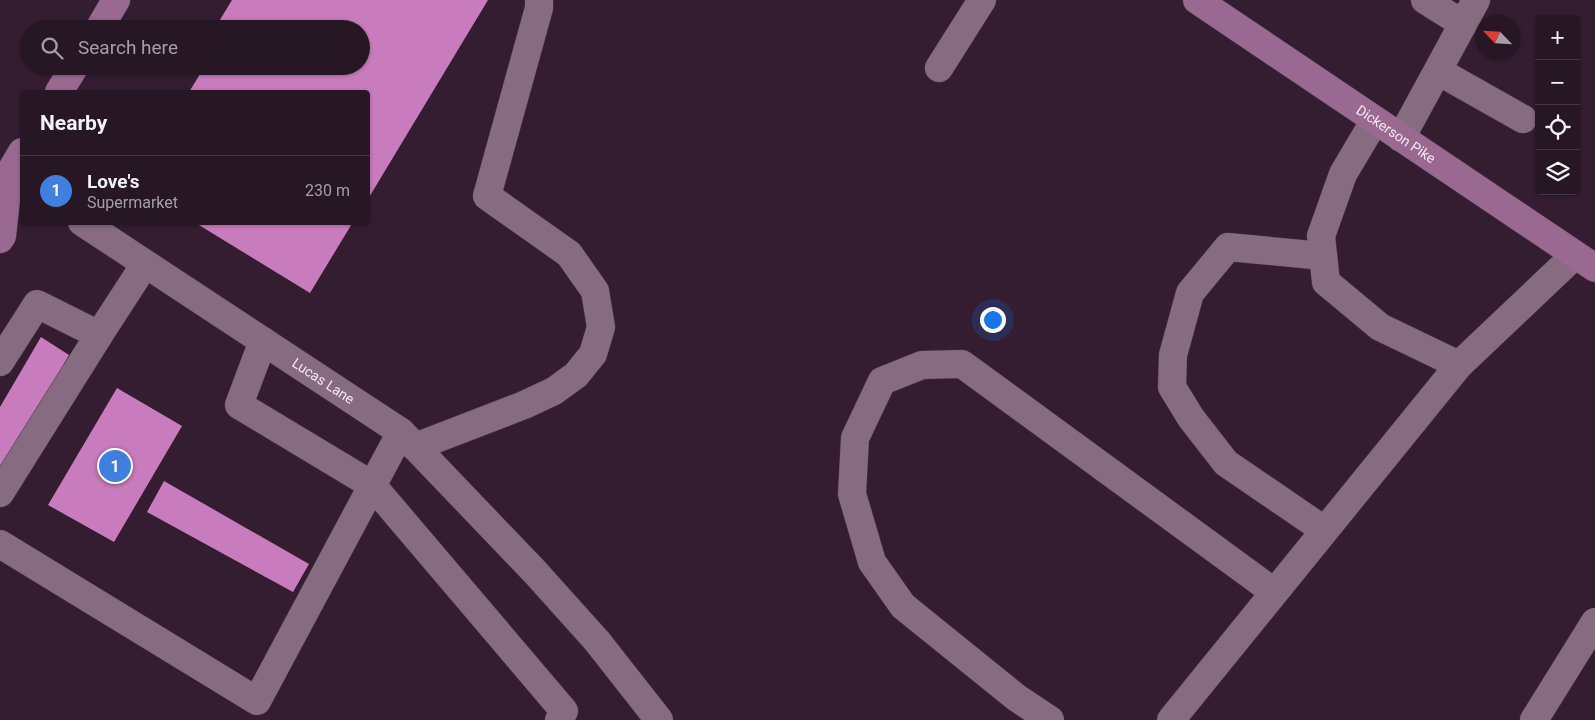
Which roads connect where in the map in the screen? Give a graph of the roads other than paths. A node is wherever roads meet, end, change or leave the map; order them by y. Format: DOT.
graph roads {
  1 [pos="116,0"];
  2 [pos="539,0"];
  3 [pos="982,0"];
  4 [pos="1425,0"];
  5 [pos="1476,0"];
  6 [pos="1203,2"];
  7 [pos="104,20"];
  8 [pos="1463,24"];
  9 [pos="939,68"];
  10 [pos="1438,71"];
  11 [pos="70,75"];
  12 [pos="60,90"];
  13 [pos="1523,119"];
  14 [pos="1374,120"];
  15 [pos="1401,138"];
  16 [pos="14,173"];
  17 [pos="87,225"];
  18 [pos="0,239"];
  19 [pos="1323,256"];
  20 [pos="1585,262"];
  21 [pos="146,264"];
  22 [pos="99,334"];
  23 [pos="263,341"];
  24 [pos="2,355"];
  25 [pos="1459,365"];
  26 [pos="408,439"];
  27 [pos="372,485"];
  28 [pos="0,493"];
  29 [pos="1324,530"];
  30 [pos="0,544"];
  31 [pos="1274,592"];
  32 [pos="1595,622"];
  33 [pos="559,720"];
  34 [pos="659,720"];
  35 [pos="1050,720"];
  36 [pos="1171,720"];
  37 [pos="1534,720"];
  1 -- 7 [label="main road"];
  2 -- 26 [label="street"];
  3 -- 9 [label="street"];
  4 -- 8 [label="street"];
  5 -- 8 [label="street"];
  6 -- 14 [label="main road, Dickerson Pike"];
  8 -- 10 [label="street"];
  10 -- 13 [label="street"];
  10 -- 15 [label="street"];
  11 -- 12 [label="main road"];
  14 -- 15 [label="main road, Dickerson Pike"];
  14 -- 19 [label="street"];
  15 -- 20 [label="main road, Dickerson Pike"];
  16 -- 18 [label="main road"];
  17 -- 21 [label="street, Lucas Lane"];
  19 -- 25 [label="street"];
  19 -- 29 [label="street"];
  20 -- 25 [label="street"];
  21 -- 22 [label="street"];
  21 -- 23 [label="street, Lucas Lane"];
  22 -- 24 [label="street"];
  22 -- 28 [label="street"];
  23 -- 26 [label="street, Lucas Lane"];
  23 -- 27 [label="street"];
  25 -- 29 [label="street"];
  26 -- 27 [label="street"];
  26 -- 34 [label="street, Lucas Lane"];
  27 -- 30 [label="street"];
  27 -- 33 [label="street"];
  29 -- 31 [label="street"];
  31 -- 35 [label="street"];
  31 -- 36 [label="street"];
  32 -- 37 [label="street"];
}
